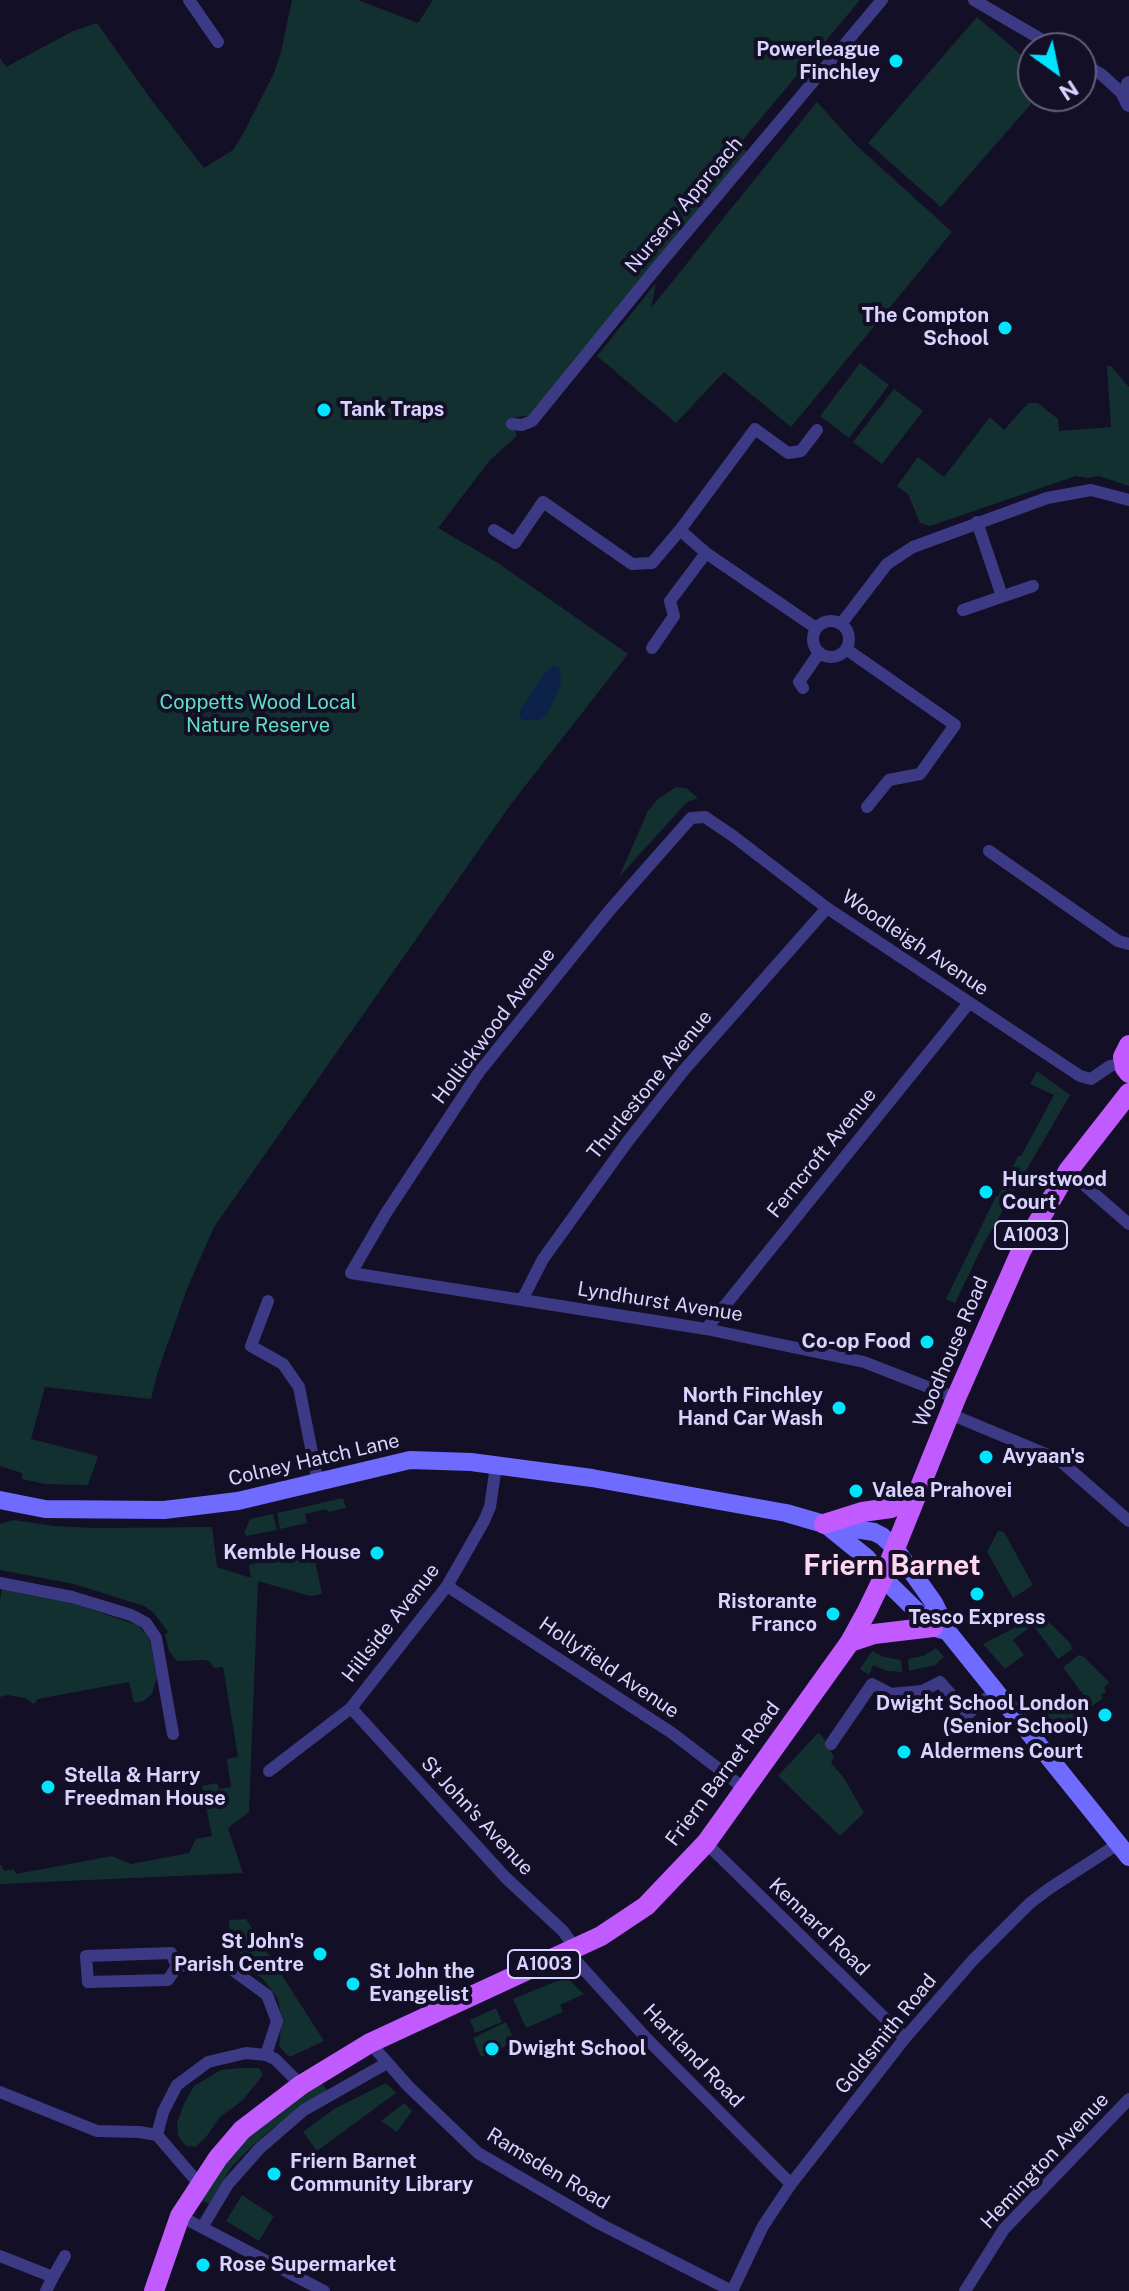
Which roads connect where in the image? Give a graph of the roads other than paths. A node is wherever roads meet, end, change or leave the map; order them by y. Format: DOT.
graph roads {
  1 [pos="189,0"];
  2 [pos="882,0"];
  3 [pos="974,0"];
  4 [pos="1029,32"];
  5 [pos="218,42"];
  6 [pos="1097,72"];
  7 [pos="1128,95"];
  8 [pos="512,424"];
  9 [pos="817,430"];
  10 [pos="1129,500"];
  11 [pos="977,522"];
  12 [pos="494,530"];
  13 [pos="680,530"];
  14 [pos="706,553"];
  15 [pos="1033,586"];
  16 [pos="1002,596"];
  17 [pos="963,610"];
  18 [pos="841,624"];
  19 [pos="816,628"];
  20 [pos="652,648"];
  21 [pos="846,649"];
  22 [pos="819,653"];
  23 [pos="803,688"];
  24 [pos="867,807"];
  25 [pos="691,818"];
  26 [pos="989,851"];
  27 [pos="827,908"];
  28 [pos="1129,944"];
  29 [pos="969,1003"];
  30 [pos="1127,1060"];
  31 [pos="1129,1093"];
  32 [pos="1068,1171"];
  33 [pos="1129,1224"];
  34 [pos="351,1273"];
  35 [pos="522,1300"];
  36 [pos="268,1301"];
  37 [pos="706,1329"];
  38 [pos="953,1406"];
  39 [pos="496,1466"];
  40 [pos="318,1483"];
  41 [pos="916,1496"];
  42 [pos="0,1500"];
  43 [pos="1129,1521"];
  44 [pos="824,1524"];
  45 [pos="890,1562"];
  46 [pos="0,1583"];
  47 [pos="447,1586"];
  48 [pos="940,1630"];
  49 [pos="850,1642"];
  50 [pos="995,1691"];
  51 [pos="351,1708"];
  52 [pos="173,1734"];
  53 [pos="831,1744"];
  54 [pos="269,1771"];
  55 [pos="745,1789"];
  56 [pos="706,1843"];
  57 [pos="1124,1851"];
  58 [pos="573,1950"];
  59 [pos="177,1966"];
  60 [pos="905,2038"];
  61 [pos="370,2043"];
  62 [pos="266,2055"];
  63 [pos="387,2063"];
  64 [pos="301,2085"];
  65 [pos="0,2092"];
  66 [pos="1129,2099"];
  67 [pos="157,2135"];
  68 [pos="791,2184"];
  69 [pos="200,2185"];
  70 [pos="180,2216"];
  71 [pos="203,2226"];
  72 [pos="0,2256"];
  73 [pos="65,2256"];
  74 [pos="53,2277"];
  75 [pos="46,2291"];
  76 [pos="154,2291"];
  77 [pos="324,2291"];
  78 [pos="732,2291"];
  79 [pos="965,2291"];
  1 -- 5 [label="street"];
  2 -- 8 [label="street, Nursery Approach"];
  3 -- 4 [label="street"];
  6 -- 7 [label="street"];
  9 -- 13 [label="street"];
  10 -- 11 [label="street"];
  11 -- 16 [label="street"];
  11 -- 18 [label="street"];
  12 -- 13 [label="street"];
  13 -- 14 [label="street"];
  14 -- 19 [label="street"];
  14 -- 20 [label="street"];
  15 -- 16 [label="street"];
  16 -- 17 [label="street"];
  18 -- 19 [label="street"];
  18 -- 21 [label="street"];
  19 -- 22 [label="street"];
  21 -- 22 [label="street"];
  21 -- 24 [label="street"];
  22 -- 23 [label="street"];
  25 -- 27 [label="street, Woodleigh Avenue"];
  25 -- 34 [label="street, Hollickwood Avenue"];
  26 -- 28 [label="street"];
  27 -- 29 [label="street, Woodleigh Avenue"];
  27 -- 35 [label="street, Thurlestone Avenue"];
  29 -- 30 [label="street, Woodleigh Avenue"];
  29 -- 37 [label="street, Ferncroft Avenue"];
  31 -- 32 [label="main road, Woodhouse Road / A1003"];
  32 -- 33 [label="street"];
  32 -- 38 [label="main road, Woodhouse Road / A1003"];
  34 -- 35 [label="street, Lyndhurst Avenue"];
  35 -- 37 [label="street, Lyndhurst Avenue"];
  36 -- 40 [label="street"];
  37 -- 38 [label="street, Lyndhurst Avenue"];
  38 -- 41 [label="main road, Woodhouse Road / A1003"];
  38 -- 43 [label="street, Lyndhurst Avenue"];
  39 -- 40 [label="main road, Colney Hatch Lane"];
  39 -- 44 [label="main road, Colney Hatch Lane"];
  39 -- 47 [label="street, Hillside Avenue"];
  40 -- 42 [label="main road, Colney Hatch Lane"];
  41 -- 44 [label="main road"];
  41 -- 45 [label="main road, Woodhouse Road / A1003"];
  44 -- 45 [label="main road"];
  44 -- 45 [label="main road"];
  45 -- 48 [label="main road"];
  45 -- 48 [label="main road"];
  45 -- 49 [label="main road, Friern Barnet Road / A1003"];
  46 -- 52 [label="street"];
  47 -- 51 [label="street, Hillside Avenue"];
  47 -- 55 [label="street, Hollyfield Avenue"];
  48 -- 49 [label="main road"];
  48 -- 50 [label="main road"];
  49 -- 55 [label="main road, Friern Barnet Road / A1003"];
  50 -- 53 [label="street"];
  50 -- 57 [label="main road"];
  51 -- 54 [label="street, Hillside Avenue"];
  51 -- 58 [label="street, St John's Avenue"];
  55 -- 56 [label="main road, Friern Barnet Road / A1003"];
  56 -- 58 [label="main road, Friern Barnet Road / A1003"];
  56 -- 60 [label="street, Kennard Road"];
  57 -- 60 [label="street, Goldsmith Road"];
  58 -- 61 [label="main road, Friern Barnet Road / A1003"];
  58 -- 68 [label="street, Hartland Road"];
  59 -- 59 [label="street"];
  59 -- 62 [label="street"];
  60 -- 68 [label="street, Goldsmith Road"];
  61 -- 63 [label="street, Ramsden Road"];
  61 -- 64 [label="main road, Friern Barnet Road / A1003"];
  62 -- 64 [label="street"];
  62 -- 67 [label="street"];
  63 -- 71 [label="street"];
  63 -- 78 [label="street, Ramsden Road"];
  64 -- 69 [label="main road, Friern Barnet Road / A1003"];
  65 -- 67 [label="street"];
  66 -- 79 [label="street, Hemington Avenue"];
  67 -- 69 [label="street"];
  68 -- 78 [label="street, Goldsmith Road"];
  69 -- 70 [label="main road, Friern Barnet Road / A1003"];
  70 -- 71 [label="street"];
  70 -- 76 [label="main road, Friern Barnet Road / A1003"];
  71 -- 77 [label="street"];
  72 -- 74 [label="street"];
  73 -- 74 [label="street"];
  74 -- 75 [label="street"];
}
